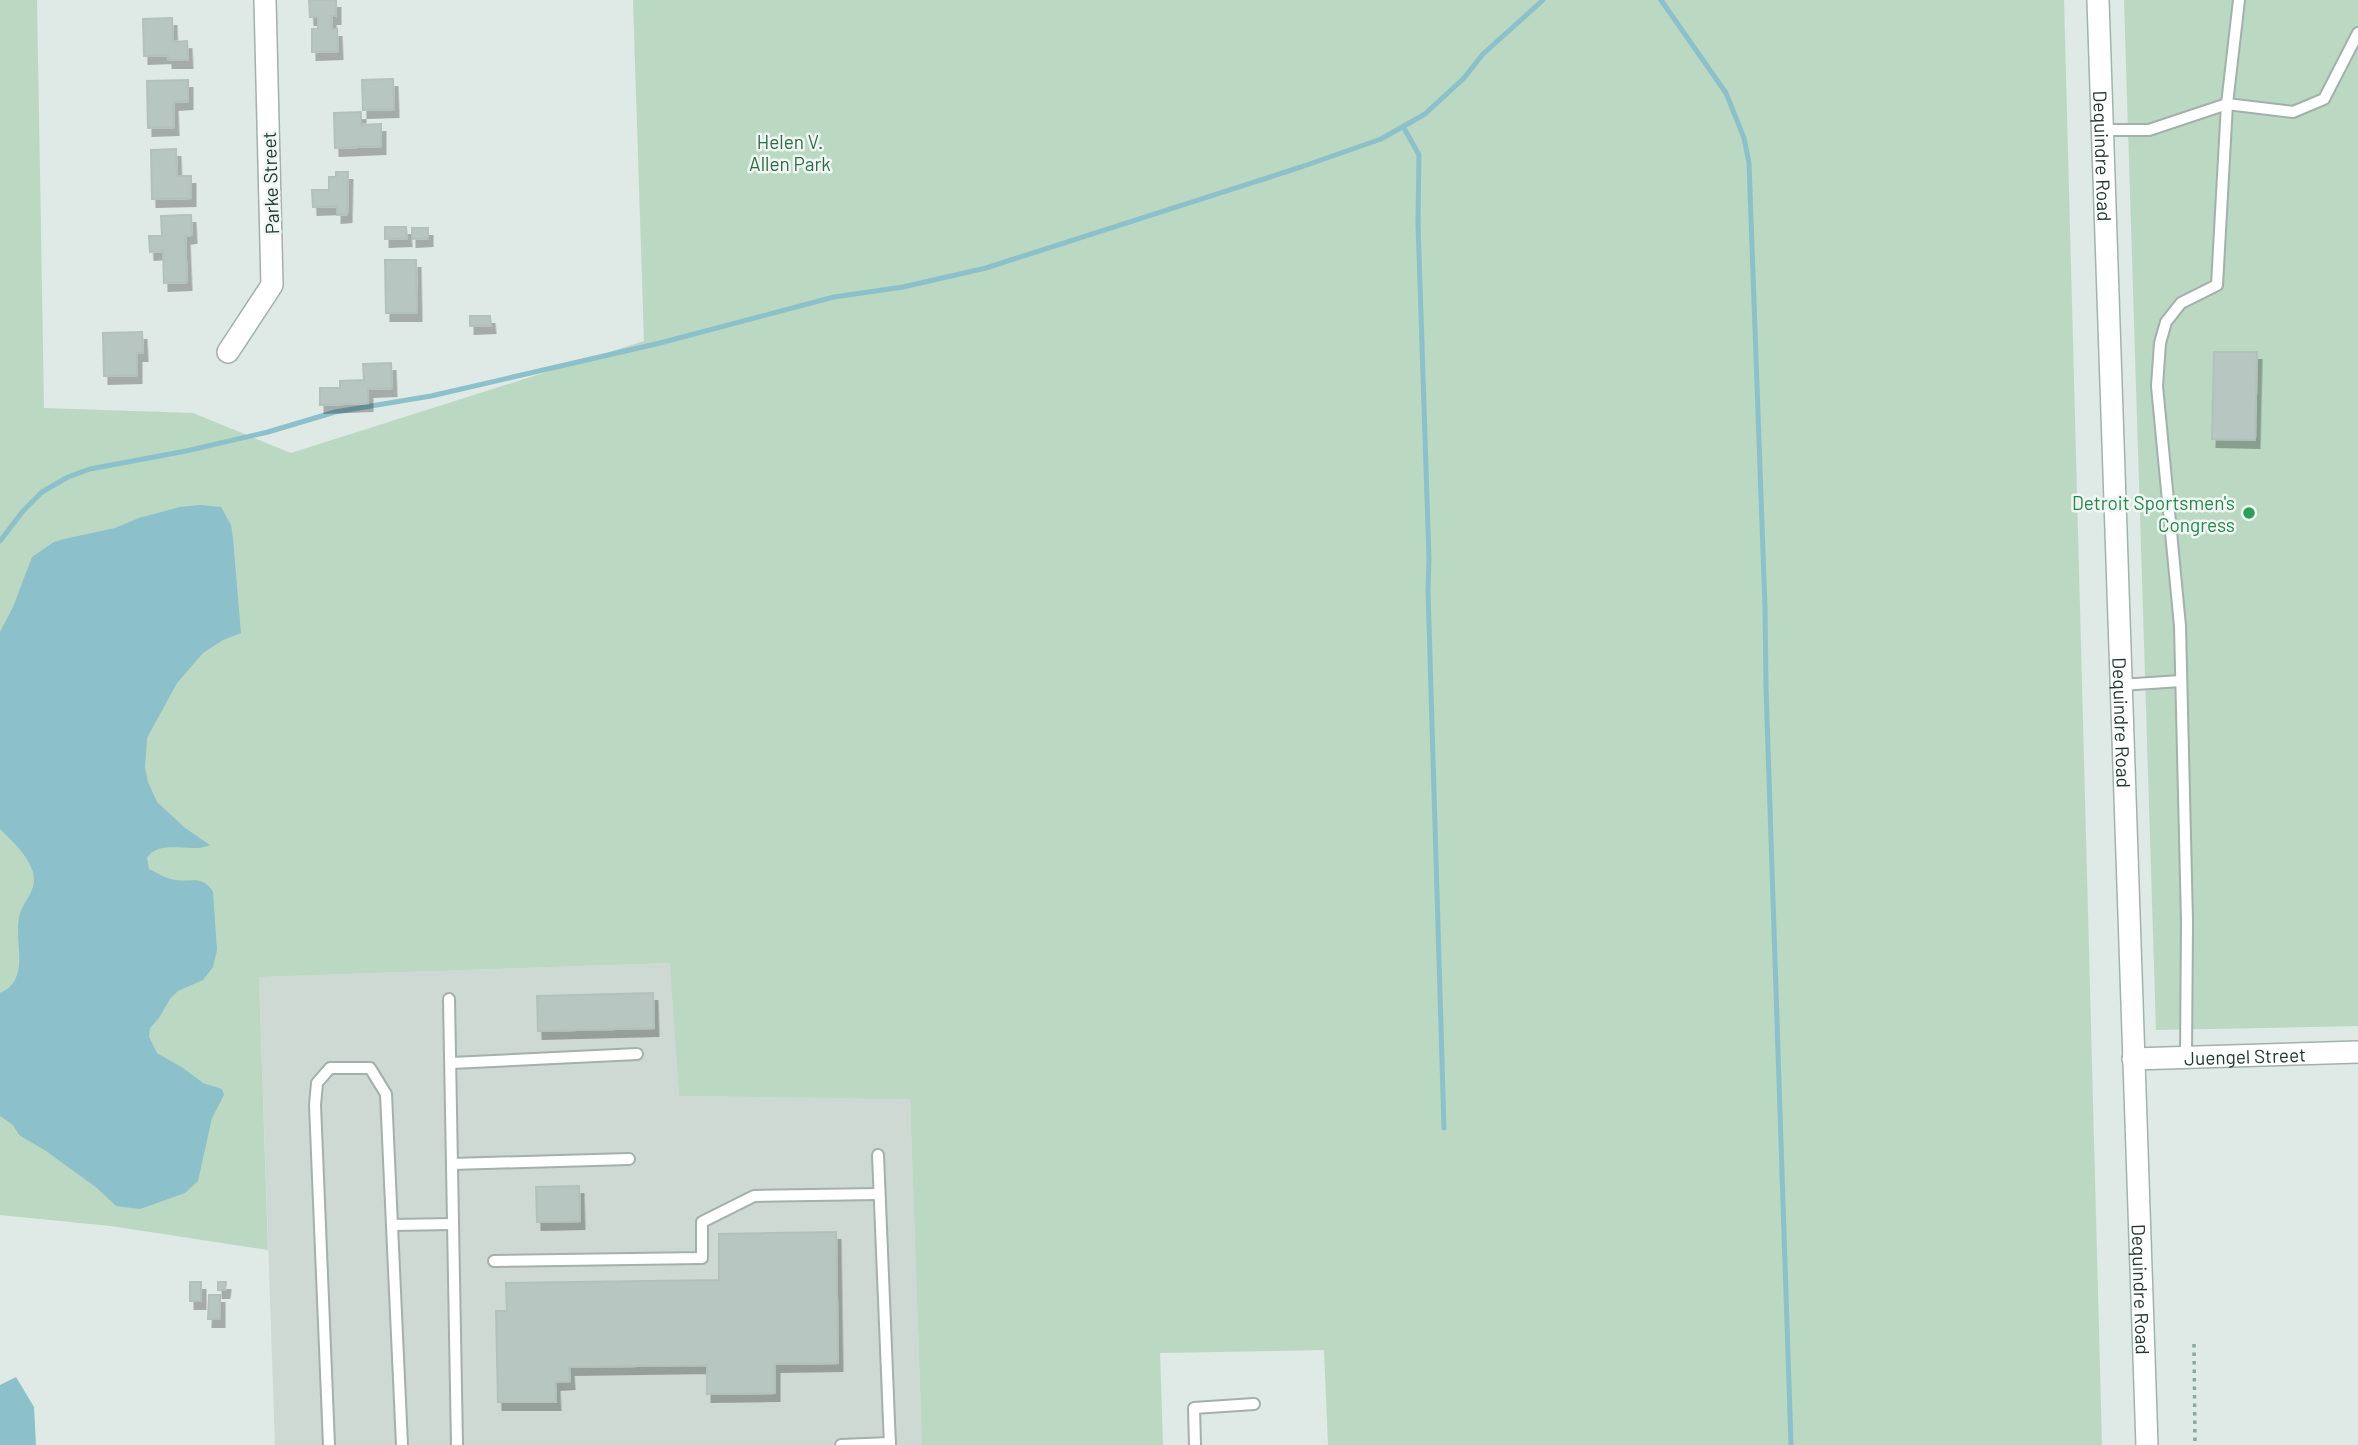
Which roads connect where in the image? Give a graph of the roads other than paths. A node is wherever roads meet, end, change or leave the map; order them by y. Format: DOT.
graph roads {
  1 [pos="265,0"];
  2 [pos="2098,0"];
  3 [pos="2239,0"];
  4 [pos="2358,33"];
  5 [pos="2227,104"];
  6 [pos="2103,130"];
  7 [pos="228,352"];
  8 [pos="2181,681"];
  9 [pos="2120,685"];
  10 [pos="449,999"];
  11 [pos="2358,1052"];
  12 [pos="637,1054"];
  13 [pos="2186,1057"];
  14 [pos="2133,1059"];
  15 [pos="451,1063"];
  16 [pos="878,1156"];
  17 [pos="629,1159"];
  18 [pos="452,1164"];
  19 [pos="879,1194"];
  20 [pos="453,1224"];
  21 [pos="392,1225"];
  22 [pos="494,1261"];
  23 [pos="1254,1404"];
  24 [pos="890,1444"];
  25 [pos="329,1445"];
  26 [pos="402,1445"];
  27 [pos="457,1445"];
  28 [pos="841,1445"];
  29 [pos="1195,1445"];
  30 [pos="2147,1445"];
  1 -- 7 [label="main road, Parke Street"];
  2 -- 6 [label="main road, Dequindre Road"];
  3 -- 5 [label="lane"];
  4 -- 5 [label="lane"];
  5 -- 6 [label="lane"];
  5 -- 8 [label="lane"];
  6 -- 9 [label="main road, Dequindre Road"];
  8 -- 9 [label="lane"];
  8 -- 13 [label="lane"];
  9 -- 14 [label="main road, Dequindre Road"];
  10 -- 15 [label="lane"];
  11 -- 13 [label="main road, Juengel Street"];
  12 -- 15 [label="lane"];
  13 -- 14 [label="main road, Juengel Street"];
  14 -- 30 [label="main road, Dequindre Road"];
  15 -- 18 [label="lane"];
  16 -- 19 [label="lane"];
  17 -- 18 [label="lane"];
  18 -- 20 [label="lane"];
  19 -- 22 [label="lane"];
  19 -- 24 [label="lane"];
  20 -- 21 [label="lane"];
  20 -- 27 [label="lane"];
  21 -- 25 [label="lane"];
  21 -- 26 [label="lane"];
  23 -- 29 [label="lane"];
  24 -- 28 [label="lane"];
}
